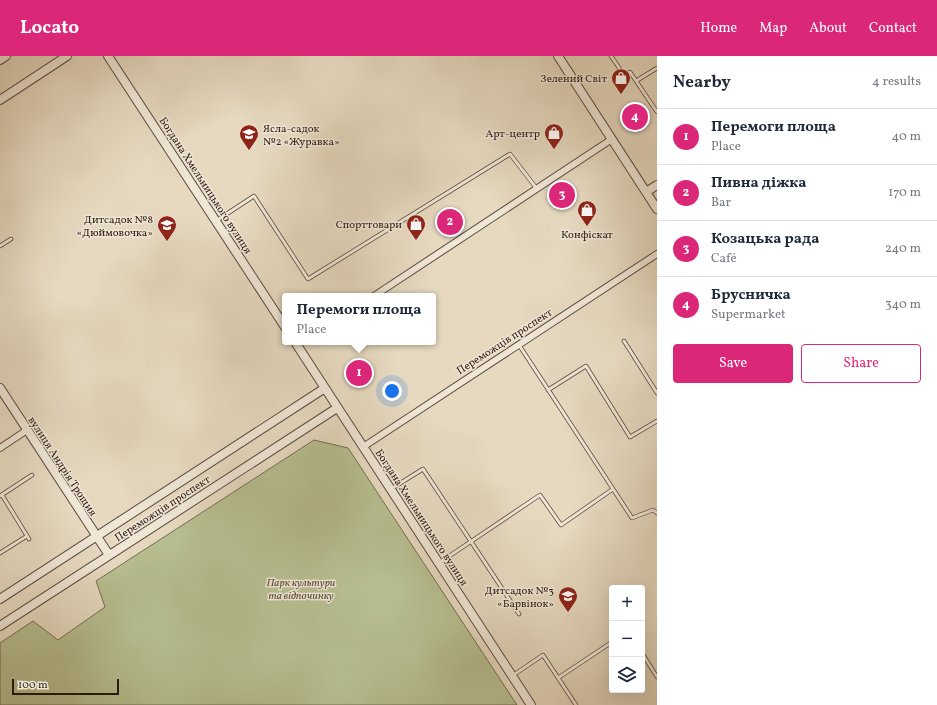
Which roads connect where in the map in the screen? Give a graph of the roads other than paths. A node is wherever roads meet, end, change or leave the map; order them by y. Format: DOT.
graph roads {
  1 [pos="6,56"];
  2 [pos="67,56"];
  3 [pos="108,56"];
  4 [pos="558,56"];
  5 [pos="611,56"];
  6 [pos="0,60"];
  7 [pos="657,68"];
  8 [pos="636,81"];
  9 [pos="0,100"];
  10 [pos="657,112"];
  11 [pos="612,139"];
  12 [pos="657,185"];
  13 [pos="537,189"];
  14 [pos="646,192"];
  15 [pos="657,209"];
  16 [pos="216,221"];
  17 [pos="11,239"];
  18 [pos="0,246"];
  19 [pos="657,254"];
  20 [pos="379,293"];
  21 [pos="282,322"];
  22 [pos="624,341"];
  23 [pos="300,345"];
  24 [pos="519,345"];
  25 [pos="0,388"];
  26 [pos="325,388"];
  27 [pos="548,390"];
  28 [pos="657,393"];
  29 [pos="337,408"];
  30 [pos="657,421"];
  31 [pos="27,430"];
  32 [pos="363,447"];
  33 [pos="0,448"];
  34 [pos="32,475"];
  35 [pos="391,489"];
  36 [pos="614,490"];
  37 [pos="1,495"];
  38 [pos="657,513"];
  39 [pos="96,536"];
  40 [pos="471,542"];
  41 [pos="0,553"];
  42 [pos="109,555"];
  43 [pos="439,563"];
  44 [pos="0,599"];
  45 [pos="519,614"];
  46 [pos="0,626"];
  47 [pos="609,644"];
  48 [pos="644,657"];
  49 [pos="512,676"];
  50 [pos="657,677"];
  51 [pos="558,678"];
  52 [pos="531,705"];
  53 [pos="576,705"];
  1 -- 6 [label="street"];
  2 -- 9 [label="street"];
  3 -- 16 [label="street, Богдана Хмельницького вулиця"];
  4 -- 11 [label="street"];
  5 -- 8 [label="lane"];
  7 -- 8 [label="lane"];
  8 -- 10 [label="lane"];
  11 -- 13 [label="street"];
  11 -- 14 [label="street"];
  12 -- 14 [label="street"];
  13 -- 16 [label="lane"];
  13 -- 20 [label="street"];
  14 -- 15 [label="street"];
  16 -- 21 [label="street, Богдана Хмельницького вулиця"];
  17 -- 18 [label="lane"];
  19 -- 24 [label="street, Переможців проспект"];
  22 -- 28 [label="lane"];
  23 -- 26 [label="street, Богдана Хмельницького вулиця"];
  24 -- 27 [label="lane"];
  24 -- 32 [label="street, Переможців проспект"];
  25 -- 31 [label="street, вулиця Андрія Трощия"];
  26 -- 29 [label="street, Богдана Хмельницького вулиця"];
  26 -- 39 [label="street, Переможців проспект"];
  27 -- 30 [label="lane"];
  27 -- 36 [label="lane"];
  29 -- 32 [label="street, Богдана Хмельницького вулиця"];
  29 -- 42 [label="street, Переможців проспект"];
  31 -- 33 [label="street"];
  31 -- 39 [label="street, вулиця Андрія Трощия"];
  32 -- 35 [label="street, Богдана Хмельницького вулиця"];
  34 -- 37 [label="lane"];
  35 -- 40 [label="lane"];
  35 -- 43 [label="street, Богдана Хмельницького вулиця"];
  36 -- 38 [label="lane"];
  36 -- 40 [label="lane"];
  37 -- 41 [label="lane"];
  39 -- 42 [label="street, вулиця Андрія Трощия"];
  39 -- 44 [label="street, Переможців проспект"];
  40 -- 43 [label="lane"];
  40 -- 45 [label="lane"];
  42 -- 46 [label="street, Переможців проспект"];
  43 -- 49 [label="street, Богдана Хмельницького вулиця"];
  47 -- 51 [label="lane"];
  48 -- 50 [label="lane"];
  49 -- 51 [label="lane"];
  49 -- 52 [label="street, Богдана Хмельницького вулиця"];
  51 -- 53 [label="lane"];
}
